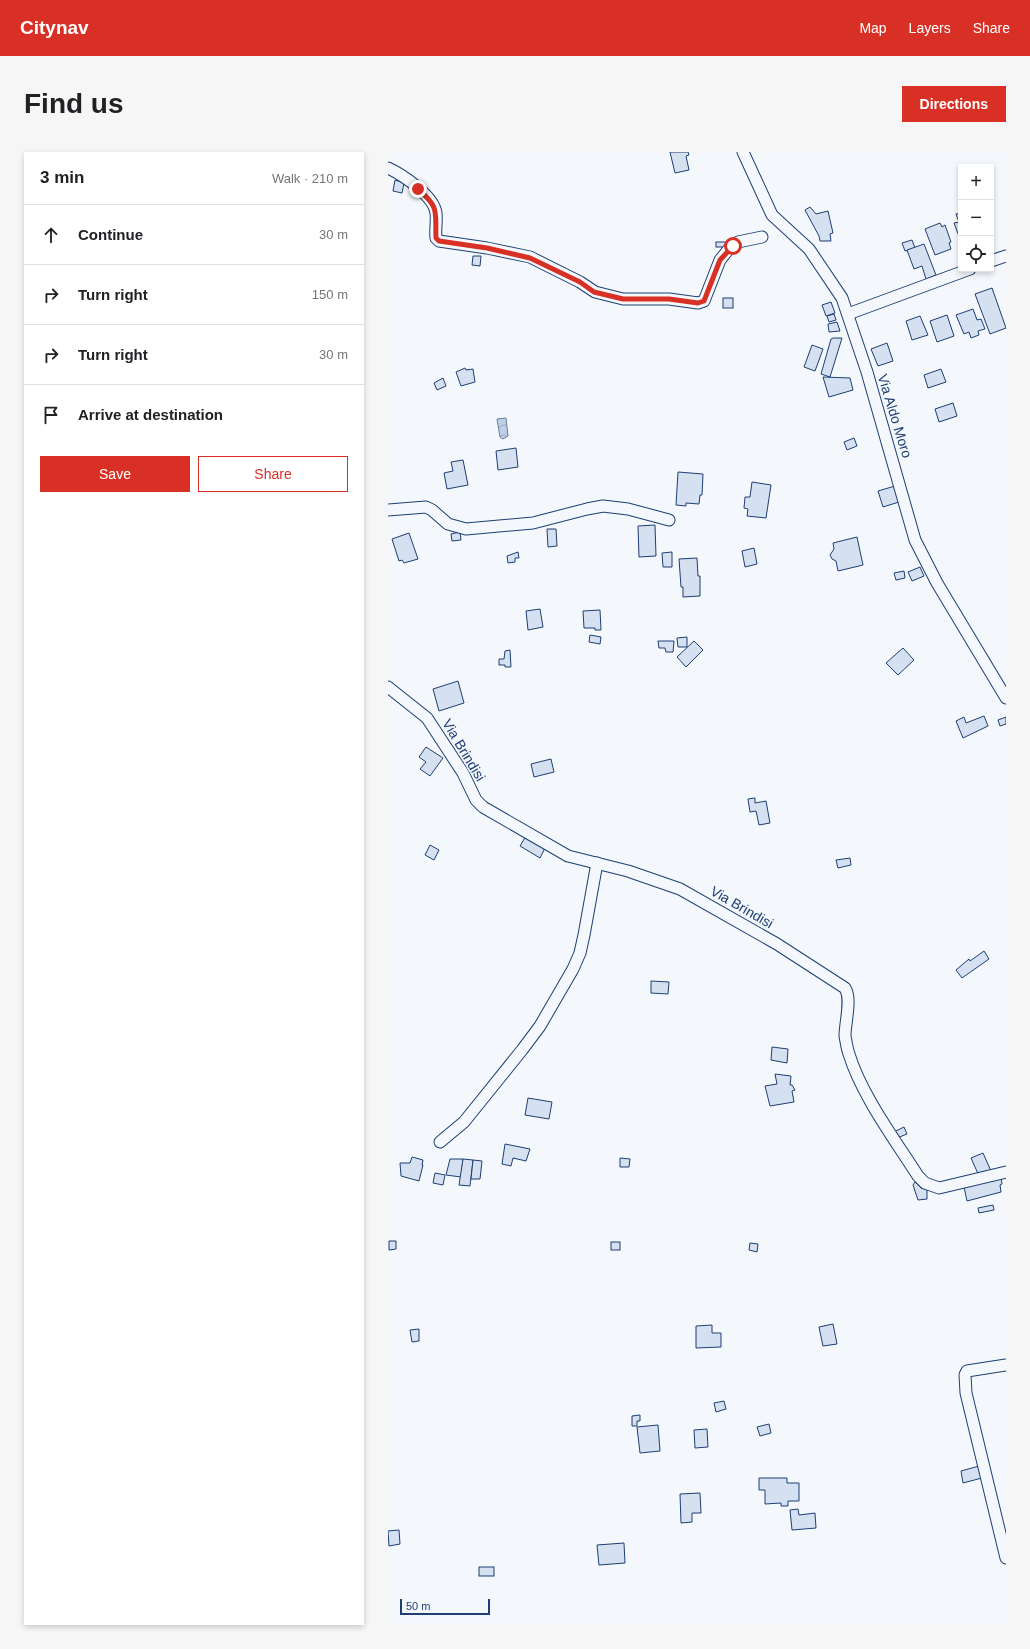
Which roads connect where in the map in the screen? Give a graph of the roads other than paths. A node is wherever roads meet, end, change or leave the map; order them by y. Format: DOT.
graph roads {
  1 [pos="743,152"];
  2 [pos="388,168"];
  3 [pos="762,236"];
  4 [pos="1006,256"];
  5 [pos="994,260"];
  6 [pos="962,272"];
  7 [pos="848,314"];
  8 [pos="388,510"];
  9 [pos="669,520"];
  10 [pos="388,687"];
  11 [pos="1006,698"];
  12 [pos="597,863"];
  13 [pos="440,1142"];
  14 [pos="1006,1172"];
  15 [pos="1006,1365"];
  16 [pos="1006,1558"];
  1 -- 7 [label="street, Via Aldo Moro"];
  2 -- 3 [label="street"];
  4 -- 5 [label="street"];
  6 -- 7 [label="street"];
  7 -- 11 [label="street, Via Aldo Moro"];
  8 -- 9 [label="street"];
  10 -- 12 [label="street, Via Brindisi"];
  12 -- 13 [label="street"];
  12 -- 14 [label="street, Via Brindisi"];
  15 -- 16 [label="street"];
}
